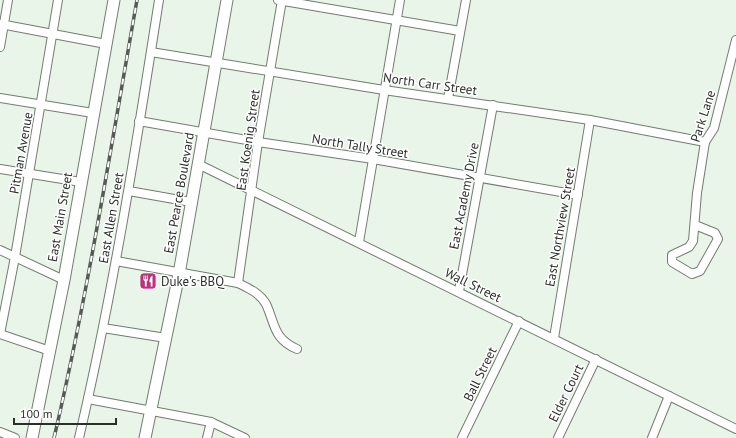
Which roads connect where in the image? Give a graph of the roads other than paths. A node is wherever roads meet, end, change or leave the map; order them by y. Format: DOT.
graph roads {
  1 [pos="8,0"];
  2 [pos="58,0"];
  3 [pos="114,0"];
  4 [pos="159,0"];
  5 [pos="227,0"];
  6 [pos="281,0"];
  7 [pos="400,0"];
  8 [pos="466,0"];
  9 [pos="396,19"];
  10 [pos="2,25"];
  11 [pos="460,31"];
  12 [pos="53,34"];
  13 [pos="736,40"];
  14 [pos="106,44"];
  15 [pos="0,47"];
  16 [pos="151,52"];
  17 [pos="216,62"];
  18 [pos="270,71"];
  19 [pos="384,90"];
  20 [pos="0,98"];
  21 [pos="448,99"];
  22 [pos="42,104"];
  23 [pos="493,105"];
  24 [pos="93,113"];
  25 [pos="590,120"];
  26 [pos="139,121"];
  27 [pos="204,132"];
  28 [pos="258,142"];
  29 [pos="705,142"];
  30 [pos="373,159"];
  31 [pos="198,164"];
  32 [pos="0,169"];
  33 [pos="29,174"];
  34 [pos="480,178"];
  35 [pos="81,182"];
  36 [pos="252,190"];
  37 [pos="129,191"];
  38 [pos="578,195"];
  39 [pos="191,202"];
  40 [pos="695,225"];
  41 [pos="359,242"];
  42 [pos="0,250"];
  43 [pos="15,257"];
  44 [pos="116,261"];
  45 [pos="179,274"];
  46 [pos="64,280"];
  47 [pos="238,283"];
  48 [pos="459,291"];
  49 [pos="519,321"];
  50 [pos="103,328"];
  51 [pos="0,334"];
  52 [pos="166,338"];
  53 [pos="554,338"];
  54 [pos="297,349"];
  55 [pos="50,351"];
  56 [pos="596,359"];
  57 [pos="669,396"];
  58 [pos="88,399"];
  59 [pos="152,411"];
  60 [pos="211,422"];
  61 [pos="736,429"];
  62 [pos="0,432"];
  63 [pos="15,438"];
  64 [pos="32,438"];
  65 [pos="78,438"];
  66 [pos="145,438"];
  67 [pos="207,438"];
  68 [pos="245,438"];
  69 [pos="462,438"];
  70 [pos="558,438"];
  71 [pos="652,438"];
  1 -- 10 [label="street"];
  2 -- 12 [label="street, Pitman Avenue"];
  3 -- 14 [label="main road, East Main Street"];
  4 -- 16 [label="street, East Allen Street"];
  5 -- 17 [label="main road, East Pearce Boulevard"];
  6 -- 9 [label="street"];
  6 -- 18 [label="street, East Koenig Street"];
  7 -- 9 [label="street"];
  8 -- 11 [label="street"];
  9 -- 11 [label="street"];
  9 -- 19 [label="street"];
  10 -- 12 [label="street"];
  10 -- 15 [label="street"];
  11 -- 21 [label="street"];
  12 -- 14 [label="street"];
  12 -- 22 [label="street, Pitman Avenue"];
  13 -- 29 [label="street, Park Lane"];
  14 -- 24 [label="main road, East Main Street"];
  16 -- 17 [label="street, North Carr Street"];
  16 -- 26 [label="street, East Allen Street"];
  17 -- 18 [label="street, North Carr Street"];
  17 -- 27 [label="main road, East Pearce Boulevard"];
  18 -- 19 [label="street, North Carr Street"];
  18 -- 28 [label="street, East Koenig Street"];
  19 -- 21 [label="street, North Carr Street"];
  19 -- 30 [label="street"];
  20 -- 22 [label="street"];
  21 -- 23 [label="street, North Carr Street"];
  22 -- 24 [label="street"];
  22 -- 33 [label="street, Pitman Avenue"];
  23 -- 25 [label="street, North Carr Street"];
  23 -- 34 [label="street, East Academy Drive"];
  24 -- 35 [label="main road, East Main Street"];
  25 -- 29 [label="street, North Carr Street"];
  25 -- 38 [label="street, East Northview Street"];
  26 -- 27 [label="street, North Tally Street"];
  26 -- 37 [label="street, East Allen Street"];
  27 -- 28 [label="street, North Tally Street"];
  27 -- 31 [label="main road, East Pearce Boulevard"];
  28 -- 30 [label="street, North Tally Street"];
  28 -- 36 [label="street, East Koenig Street"];
  29 -- 40 [label="street, Park Lane"];
  30 -- 34 [label="street, North Tally Street"];
  30 -- 41 [label="street"];
  31 -- 36 [label="street, Wall Street"];
  31 -- 39 [label="main road, East Pearce Boulevard"];
  32 -- 33 [label="street"];
  33 -- 35 [label="street"];
  33 -- 43 [label="street, Pitman Avenue"];
  34 -- 38 [label="street, North Tally Street"];
  34 -- 48 [label="street, East Academy Drive"];
  35 -- 46 [label="main road, East Main Street"];
  36 -- 41 [label="street, Wall Street"];
  36 -- 47 [label="street, East Koenig Street"];
  37 -- 39 [label="street"];
  37 -- 44 [label="street, East Allen Street"];
  38 -- 53 [label="street, East Northview Street"];
  39 -- 45 [label="main road, East Pearce Boulevard"];
  40 -- 40 [label="street, Park Lane"];
  41 -- 48 [label="street, Wall Street"];
  42 -- 43 [label="street"];
  43 -- 46 [label="street"];
  43 -- 51 [label="street, Pitman Avenue"];
  44 -- 45 [label="street"];
  44 -- 50 [label="street, East Allen Street"];
  45 -- 47 [label="street"];
  45 -- 52 [label="main road, East Pearce Boulevard"];
  46 -- 55 [label="main road, East Main Street"];
  47 -- 54 [label="street"];
  48 -- 49 [label="street, Wall Street"];
  49 -- 53 [label="street, Wall Street"];
  49 -- 69 [label="street, Ball Street"];
  50 -- 52 [label="street"];
  50 -- 58 [label="street, East Allen Street"];
  51 -- 55 [label="street"];
  52 -- 59 [label="main road, East Pearce Boulevard"];
  53 -- 56 [label="street, Wall Street"];
  55 -- 64 [label="main road, East Main Street"];
  56 -- 57 [label="street, Wall Street"];
  56 -- 70 [label="street, Elder Court"];
  57 -- 61 [label="street, Wall Street"];
  57 -- 71 [label="street"];
  58 -- 59 [label="street"];
  58 -- 65 [label="street, East Allen Street"];
  59 -- 60 [label="street"];
  59 -- 66 [label="main road, East Pearce Boulevard"];
  60 -- 67 [label="street"];
  60 -- 68 [label="street"];
  62 -- 63 [label="street"];
}
